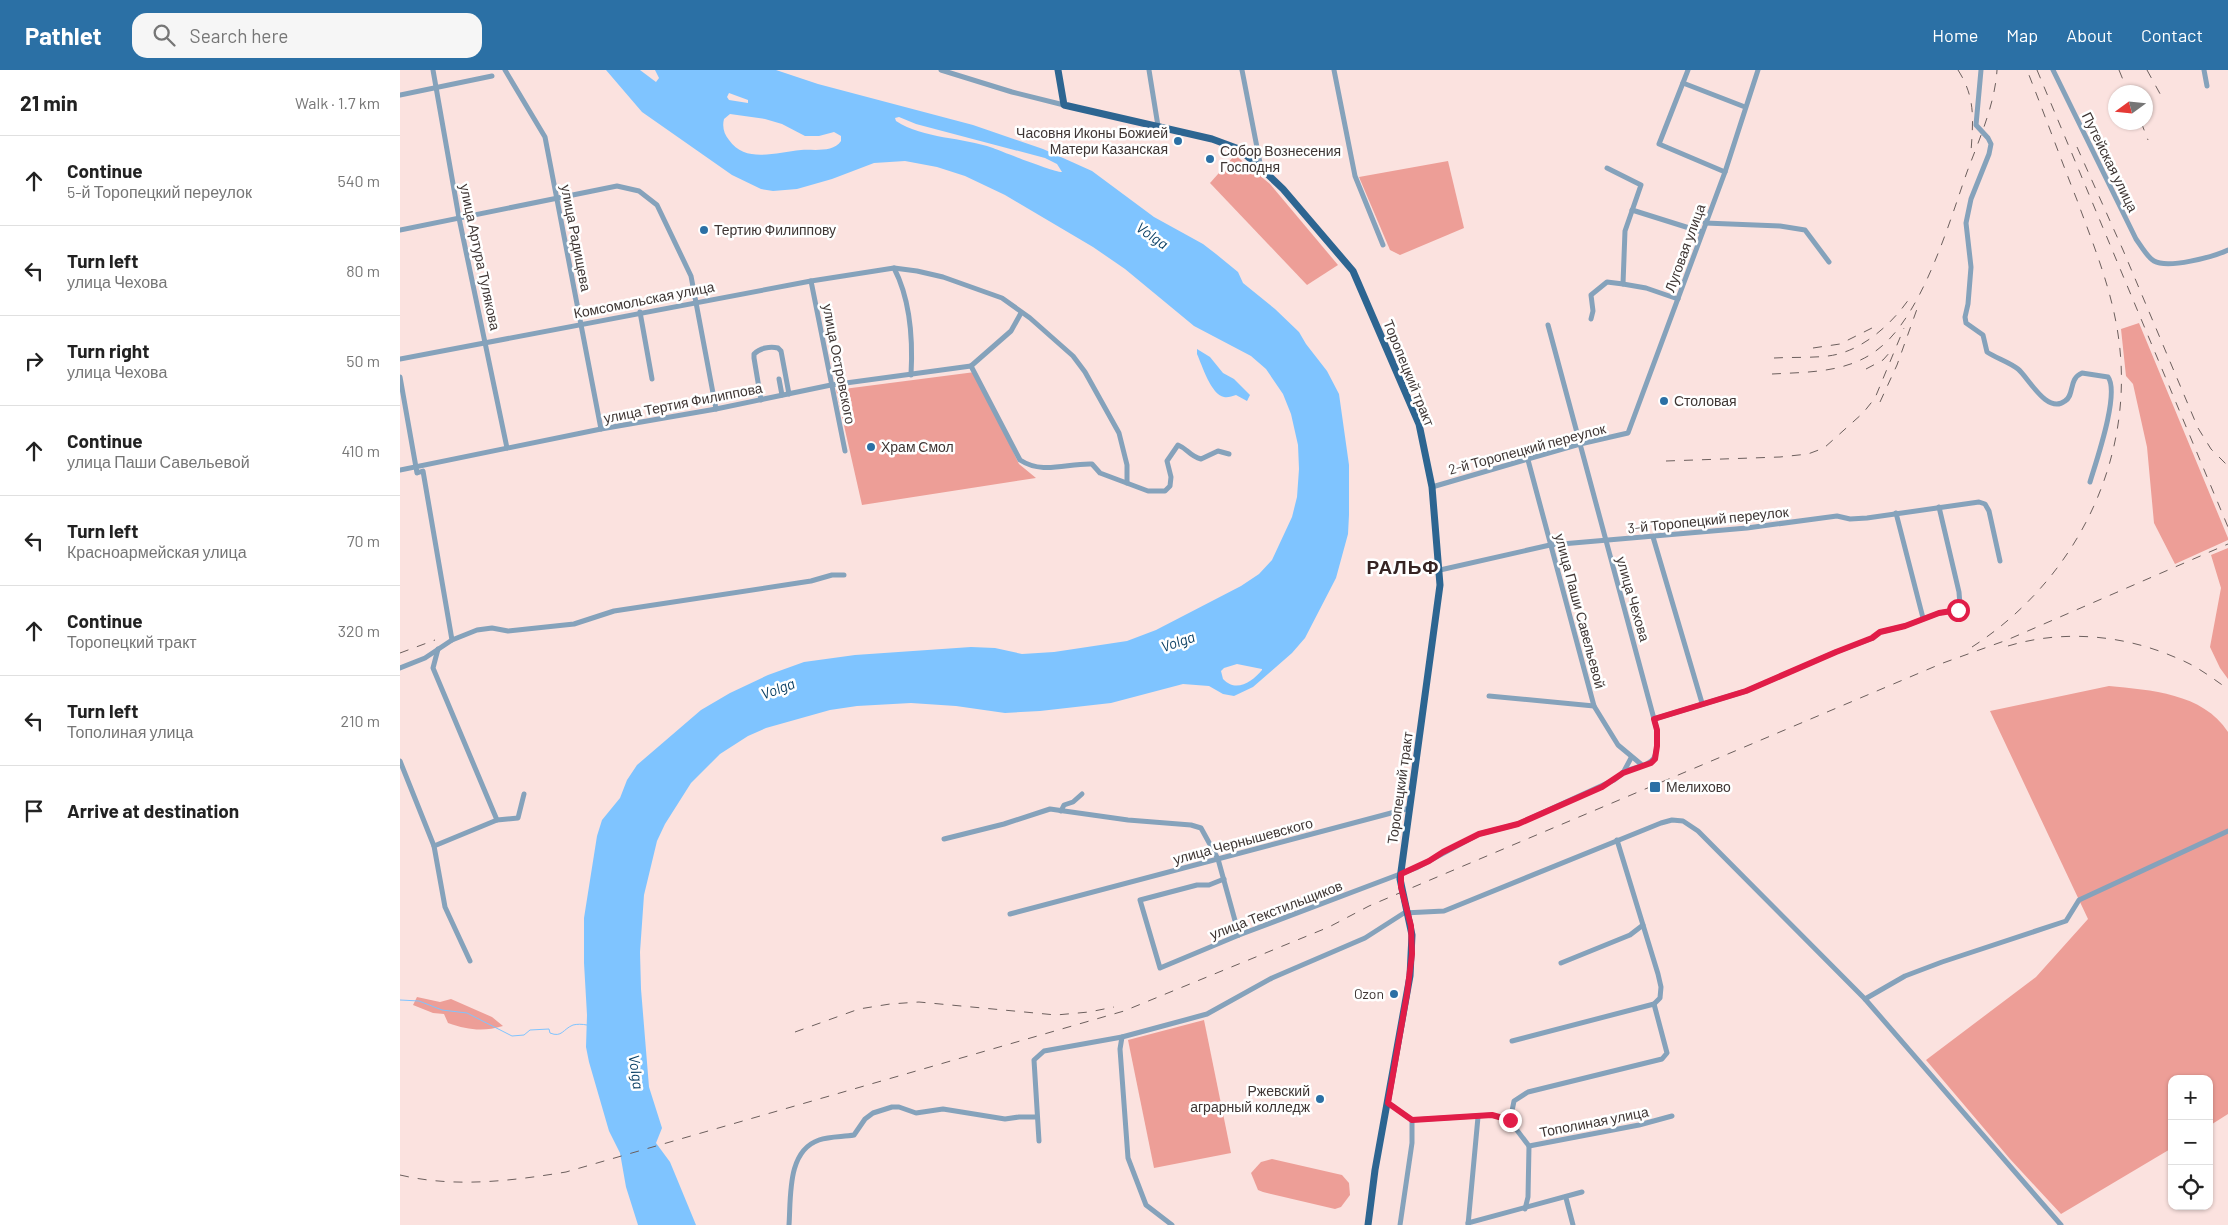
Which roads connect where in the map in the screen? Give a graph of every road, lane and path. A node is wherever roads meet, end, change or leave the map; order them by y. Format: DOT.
graph roads {
  1 [pos="433,70"];
  2 [pos="505,70"];
  3 [pos="940,70"];
  4 [pos="960,70"];
  5 [pos="1058,70"];
  6 [pos="1148,70"];
  7 [pos="1242,70"];
  8 [pos="1334,70"];
  9 [pos="1688,70"];
  10 [pos="1758,70"];
  11 [pos="1981,70"];
  12 [pos="2053,70"];
  13 [pos="2204,70"];
  14 [pos="492,76"];
  15 [pos="961,77"];
  16 [pos="1683,83"];
  17 [pos="2207,86"];
  18 [pos="436,88"];
  19 [pos="400,95"];
  20 [pos="1064,105"];
  21 [pos="1745,107"];
  22 [pos="1158,126"];
  23 [pos="1261,168"];
  24 [pos="1607,168"];
  25 [pos="1725,172"];
  26 [pos="556,198"];
  27 [pos="1632,210"];
  28 [pos="459,218"];
  29 [pos="1705,224"];
  30 [pos="400,230"];
  31 [pos="1702,232"];
  32 [pos="1383,245"];
  33 [pos="2228,250"];
  34 [pos="1829,262"];
  35 [pos="894,268"];
  36 [pos="811,281"];
  37 [pos="1623,284"];
  38 [pos="1678,300"];
  39 [pos="696,301"];
  40 [pos="640,312"];
  41 [pos="1021,313"];
  42 [pos="1591,319"];
  43 [pos="581,324"];
  44 [pos="1548,325"];
  45 [pos="486,344"];
  46 [pos="400,359"];
  47 [pos="971,366"];
  48 [pos="911,375"];
  49 [pos="400,377"];
  50 [pos="652,379"];
  51 [pos="779,379"];
  52 [pos="831,385"];
  53 [pos="789,394"];
  54 [pos="782,395"];
  55 [pos="761,400"];
  56 [pos="716,409"];
  57 [pos="601,429"];
  58 [pos="1628,433"];
  59 [pos="1580,444"];
  60 [pos="507,448"];
  61 [pos="845,451"];
  62 [pos="1229,454"];
  63 [pos="1528,460"];
  64 [pos="416,468"];
  65 [pos="400,470"];
  66 [pos="2090,482"];
  67 [pos="1127,483"];
  68 [pos="1432,487"];
  69 [pos="1939,507"];
  70 [pos="1896,513"];
  71 [pos="1653,537"];
  72 [pos="1605,542"];
  73 [pos="1550,545"];
  74 [pos="2000,561"];
  75 [pos="1440,570"];
  76 [pos="844,575"];
  77 [pos="1923,618"];
  78 [pos="452,640"];
  79 [pos="438,649"];
  80 [pos="400,668"];
  81 [pos="1489,696"];
  82 [pos="1702,703"];
  83 [pos="1594,706"];
  84 [pos="1654,719"];
  85 [pos="1631,758"];
  86 [pos="400,761"];
  87 [pos="1642,766"];
  88 [pos="1623,773"];
  89 [pos="524,794"];
  90 [pos="1082,794"];
  91 [pos="1410,808"];
  92 [pos="1061,811"];
  93 [pos="497,820"];
  94 [pos="2228,831"];
  95 [pos="944,839"];
  96 [pos="1617,840"];
  97 [pos="434,846"];
  98 [pos="1218,859"];
  99 [pos="1401,874"];
  100 [pos="1224,880"];
  101 [pos="1408,912"];
  102 [pos="1010,914"];
  103 [pos="1643,925"];
  104 [pos="1240,935"];
  105 [pos="470,961"];
  106 [pos="1561,963"];
  107 [pos="1865,999"];
  108 [pos="1654,1004"];
  109 [pos="1122,1037"];
  110 [pos="1512,1041"];
  111 [pos="1388,1103"];
  112 [pos="1672,1116"];
  113 [pos="1037,1117"];
  114 [pos="1478,1117"];
  115 [pos="1412,1120"];
  116 [pos="1510,1120"];
  117 [pos="1039,1141"];
  118 [pos="1529,1146"];
  119 [pos="1582,1192"];
  120 [pos="1566,1198"];
  121 [pos="1524,1209"];
  122 [pos="1468,1224"];
  123 [pos="789,1225"];
  124 [pos="1172,1225"];
  125 [pos="1368,1225"];
  126 [pos="1400,1225"];
  127 [pos="1573,1225"];
  128 [pos="2061,1225"];
  1 -- 18 [label="street, улица Артура Тулякова"];
  2 -- 26 [label="street, улица Радищева"];
  3 -- 15 [label="street"];
  4 -- 15 [label="street"];
  5 -- 20 [label="main road"];
  6 -- 22 [label="street"];
  7 -- 23 [label="street"];
  8 -- 32 [label="street"];
  9 -- 16 [label="street"];
  10 -- 21 [label="street, Луговая улица"];
  11 -- 66 [label="street"];
  12 -- 33 [label="street, Путейская улица"];
  13 -- 17 [label="street"];
  14 -- 18 [label="street"];
  15 -- 20 [label="street"];
  16 -- 21 [label="street"];
  16 -- 25 [label="street"];
  18 -- 19 [label="street"];
  18 -- 28 [label="street, улица Артура Тулякова"];
  20 -- 22 [label="main road, Торопецкий тракт"];
  21 -- 25 [label="street, Луговая улица"];
  22 -- 23 [label="main road, Торопецкий тракт"];
  23 -- 68 [label="main road, Торопецкий тракт"];
  24 -- 27 [label="street"];
  25 -- 29 [label="street, Луговая улица"];
  26 -- 28 [label="street"];
  26 -- 39 [label="street"];
  26 -- 43 [label="street, улица Радищева"];
  27 -- 31 [label="street"];
  27 -- 37 [label="street"];
  28 -- 30 [label="street"];
  28 -- 45 [label="street, улица Артура Тулякова"];
  29 -- 31 [label="street, Луговая улица"];
  29 -- 34 [label="street"];
  31 -- 38 [label="street, Луговая улица"];
  35 -- 36 [label="street, Комсомольская улица"];
  35 -- 41 [label="street, Комсомольская улица"];
  35 -- 48 [label="street"];
  36 -- 39 [label="street, Комсомольская улица"];
  36 -- 52 [label="street, улица Островского"];
  37 -- 38 [label="street"];
  37 -- 42 [label="street"];
  38 -- 58 [label="street, Луговая улица"];
  39 -- 40 [label="street, Комсомольская улица"];
  39 -- 56 [label="street"];
  40 -- 43 [label="street, Комсомольская улица"];
  40 -- 50 [label="street"];
  41 -- 47 [label="street"];
  41 -- 67 [label="street, Комсомольская улица"];
  43 -- 45 [label="street, Комсомольская улица"];
  43 -- 57 [label="street, улица Радищева"];
  44 -- 59 [label="street, улица Чехова"];
  45 -- 46 [label="street, Комсомольская улица"];
  45 -- 60 [label="street, улица Артура Тулякова"];
  47 -- 48 [label="street, улица Тертия Филиппова"];
  47 -- 67 [label="street"];
  48 -- 52 [label="street, улица Тертия Филиппова"];
  49 -- 64 [label="street"];
  51 -- 54 [label="street"];
  52 -- 53 [label="street, улица Тертия Филиппова"];
  52 -- 61 [label="street, улица Островского"];
  53 -- 54 [label="street, улица Тертия Филиппова"];
  53 -- 55 [label="street"];
  54 -- 55 [label="street, улица Тертия Филиппова"];
  55 -- 56 [label="street, улица Тертия Филиппова"];
  56 -- 57 [label="street, улица Тертия Филиппова"];
  57 -- 60 [label="street, улица Тертия Филиппова"];
  58 -- 59 [label="street, 2-й Торопецкий переулок"];
  59 -- 63 [label="street, 2-й Торопецкий переулок"];
  59 -- 72 [label="street, улица Чехова"];
  60 -- 64 [label="street, улица Тертия Филиппова"];
  62 -- 67 [label="street"];
  63 -- 68 [label="street, 2-й Торопецкий переулок"];
  63 -- 73 [label="street, улица Паши Савельевой"];
  64 -- 65 [label="street, улица Тертия Филиппова"];
  64 -- 78 [label="street"];
  68 -- 75 [label="main road, Торопецкий тракт"];
  69 -- 70 [label="street, 3-й Торопецкий переулок"];
  69 -- 74 [label="street, 3-й Торопецкий переулок"];
  69 -- 77 [label="street"];
  70 -- 71 [label="street, 3-й Торопецкий переулок"];
  70 -- 77 [label="street"];
  71 -- 72 [label="street, 3-й Торопецкий переулок"];
  71 -- 82 [label="street"];
  72 -- 73 [label="street, 3-й Торопецкий переулок"];
  72 -- 84 [label="street, улица Чехова"];
  73 -- 75 [label="street, 3-й Торопецкий переулок"];
  73 -- 83 [label="street, улица Паши Савельевой"];
  75 -- 91 [label="main road, Торопецкий тракт"];
  76 -- 78 [label="street"];
  77 -- 82 [label="street"];
  78 -- 79 [label="street"];
  79 -- 80 [label="street"];
  79 -- 93 [label="street"];
  81 -- 83 [label="street"];
  82 -- 84 [label="street"];
  83 -- 85 [label="street, улица Паши Савельевой"];
  84 -- 87 [label="street, улица Чехова"];
  85 -- 87 [label="street, улица Паши Савельевой"];
  85 -- 88 [label="street"];
  86 -- 97 [label="street"];
  87 -- 88 [label="street, улица Чехова"];
  88 -- 99 [label="street"];
  89 -- 93 [label="street"];
  90 -- 92 [label="street"];
  91 -- 98 [label="street, улица Чернышевского"];
  91 -- 99 [label="main road, Торопецкий тракт"];
  92 -- 95 [label="street"];
  92 -- 98 [label="street"];
  93 -- 97 [label="street"];
  94 -- 107 [label="street"];
  96 -- 101 [label="street"];
  96 -- 103 [label="street"];
  96 -- 107 [label="street"];
  97 -- 105 [label="street"];
  98 -- 100 [label="street"];
  98 -- 102 [label="street, улица Чернышевского"];
  99 -- 101 [label="main road, Торопецкий тракт"];
  99 -- 104 [label="street, улица Текстильщиков"];
  100 -- 104 [label="street"];
  100 -- 104 [label="street, улица Текстильщиков"];
  101 -- 109 [label="street"];
  101 -- 111 [label="main road"];
  103 -- 106 [label="street"];
  103 -- 108 [label="street"];
  107 -- 128 [label="street"];
  108 -- 110 [label="street"];
  108 -- 116 [label="street"];
  109 -- 113 [label="street"];
  109 -- 124 [label="street"];
  111 -- 115 [label="street"];
  111 -- 125 [label="main road"];
  112 -- 118 [label="street, Тополиная улица"];
  113 -- 117 [label="street"];
  113 -- 123 [label="street"];
  114 -- 115 [label="street"];
  114 -- 116 [label="street"];
  114 -- 122 [label="street"];
  115 -- 126 [label="street"];
  116 -- 118 [label="street, Тополиная улица"];
  118 -- 121 [label="street"];
  119 -- 120 [label="street"];
  120 -- 121 [label="street"];
  120 -- 127 [label="street"];
  121 -- 122 [label="street"];
}
